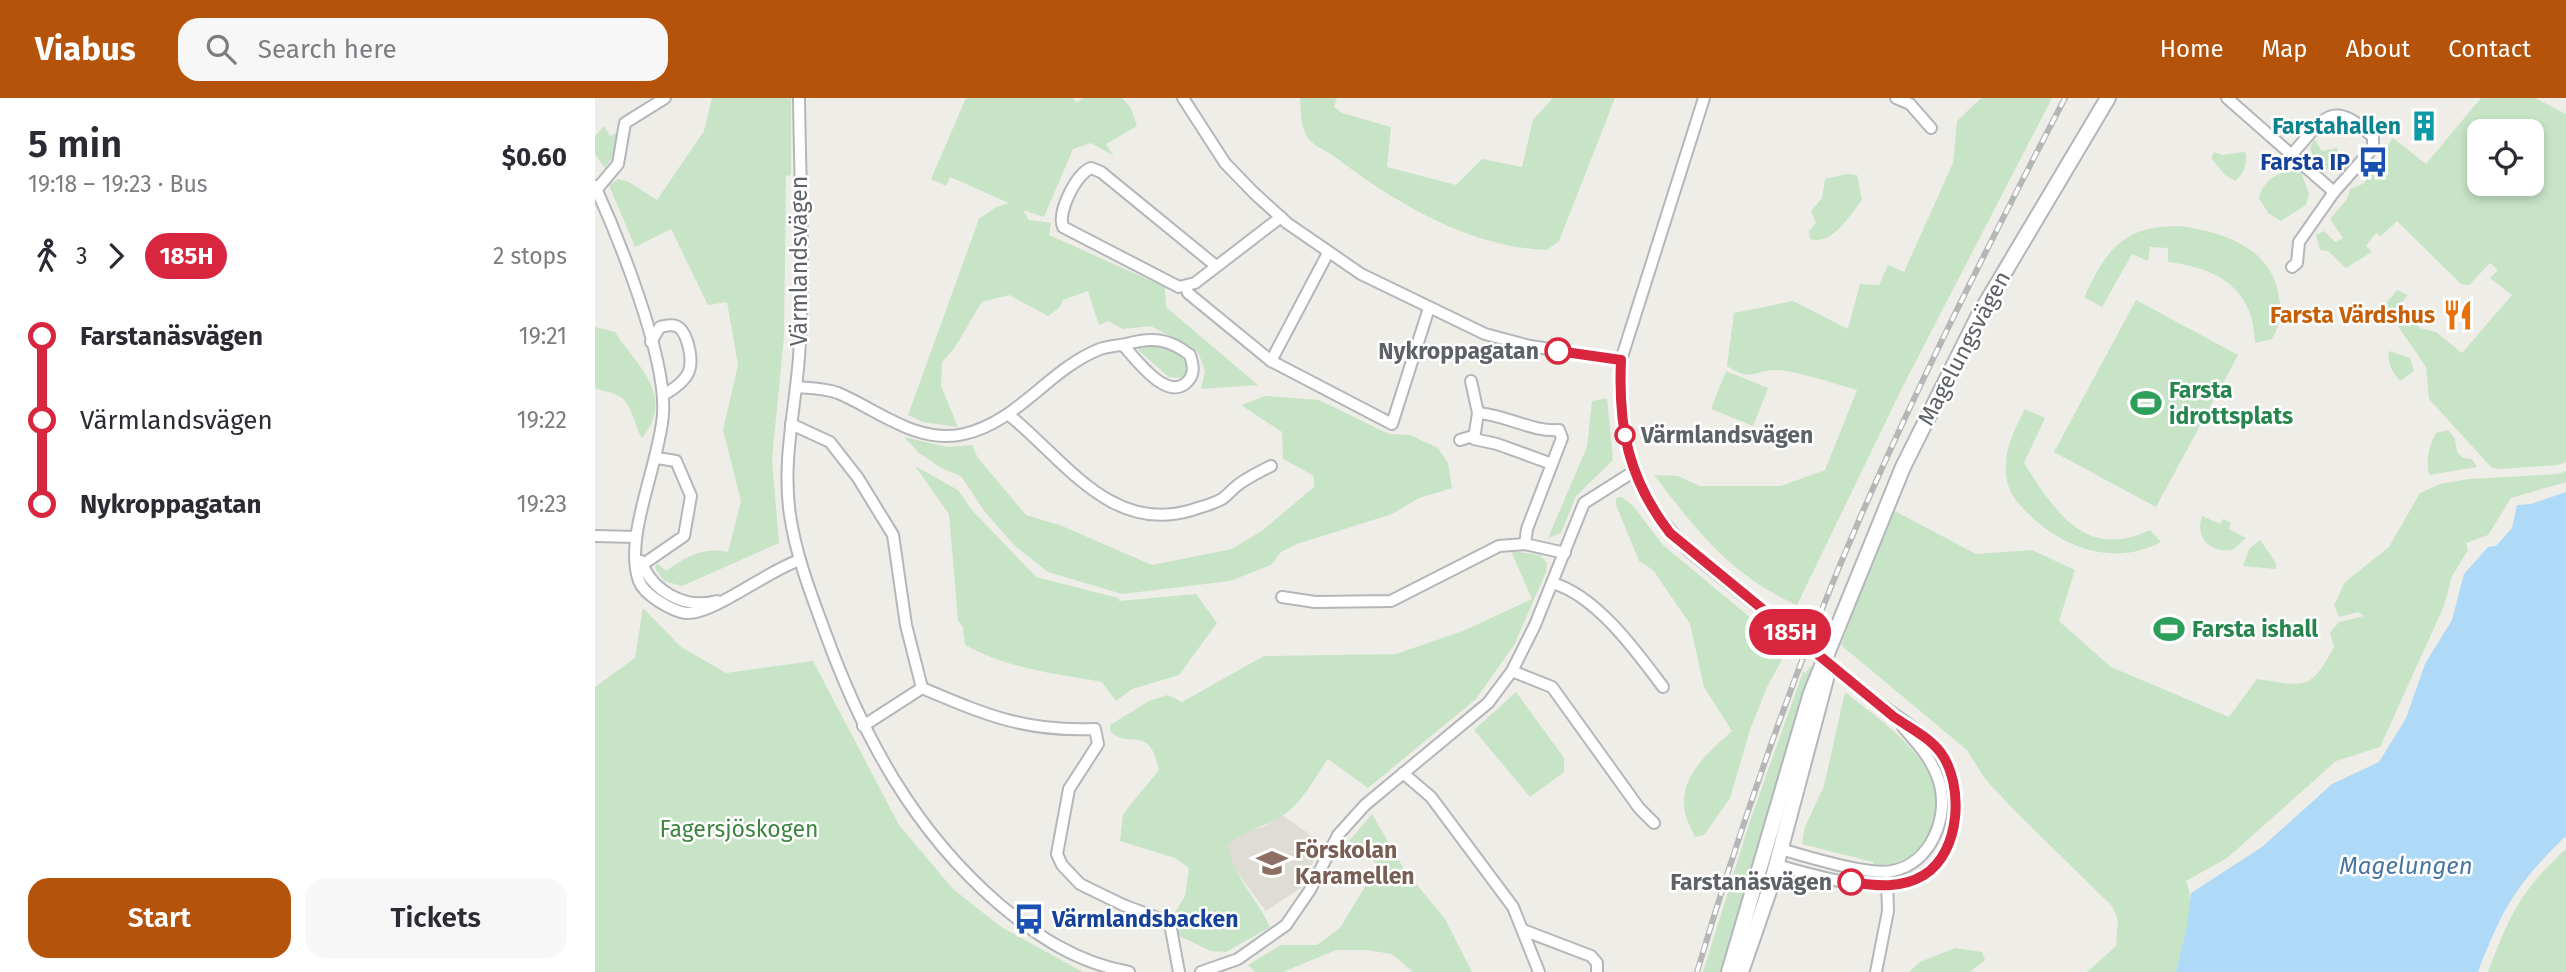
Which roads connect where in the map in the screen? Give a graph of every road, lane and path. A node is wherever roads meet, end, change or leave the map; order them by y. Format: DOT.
graph roads {
  1 [pos="666,98"];
  2 [pos="799,98"];
  3 [pos="1183,98"];
  4 [pos="1704,98"];
  5 [pos="1896,98"];
  6 [pos="2108,98"];
  7 [pos="2228,98"];
  8 [pos="1931,128"];
  9 [pos="2293,153"];
  10 [pos="596,188"];
  11 [pos="2334,192"];
  12 [pos="1281,217"];
  13 [pos="1328,253"];
  14 [pos="1216,267"];
  15 [pos="2292,267"];
  16 [pos="1186,287"];
  17 [pos="1429,308"];
  18 [pos="651,342"];
  19 [pos="1123,345"];
  20 [pos="1621,360"];
  21 [pos="1271,361"];
  22 [pos="1471,381"];
  23 [pos="796,387"];
  24 [pos="663,395"];
  25 [pos="1478,414"];
  26 [pos="1009,415"];
  27 [pos="791,424"];
  28 [pos="1473,436"];
  29 [pos="1460,440"];
  30 [pos="657,458"];
  31 [pos="1552,464"];
  32 [pos="1271,466"];
  33 [pos="1633,472"];
  34 [pos="595,536"];
  35 [pos="636,537"];
  36 [pos="1525,544"];
  37 [pos="637,552"];
  38 [pos="1565,553"];
  39 [pos="800,560"];
  40 [pos="642,565"];
  41 [pos="1552,583"];
  42 [pos="1282,597"];
  43 [pos="725,598"];
  44 [pos="1512,671"];
  45 [pos="1663,687"];
  46 [pos="922,688"];
  47 [pos="1894,717"];
  48 [pos="863,726"];
  49 [pos="1403,773"];
  50 [pos="1654,823"];
  51 [pos="1774,847"];
  52 [pos="1769,863"];
  53 [pos="1887,872"];
  54 [pos="1887,886"];
  55 [pos="1523,930"];
  56 [pos="1129,972"];
  57 [pos="1179,972"];
  58 [pos="1201,972"];
  59 [pos="1539,972"];
  60 [pos="1597,972"];
  61 [pos="1729,972"];
  62 [pos="1741,972"];
  63 [pos="1876,972"];
  1 -- 10 [label="street"];
  2 -- 23 [label="street, Värmlandsvägen"];
  3 -- 12 [label="street"];
  4 -- 20 [label="street"];
  5 -- 8 [label="street"];
  6 -- 51 [label="main road, Magelungsvägen"];
  7 -- 9 [label="street"];
  9 -- 11 [label="street"];
  9 -- 11 [label="street"];
  10 -- 18 [label="street"];
  11 -- 15 [label="street"];
  12 -- 13 [label="street"];
  12 -- 14 [label="street"];
  13 -- 17 [label="street"];
  13 -- 21 [label="street"];
  14 -- 16 [label="street"];
  14 -- 16 [label="street"];
  16 -- 21 [label="street"];
  17 -- 20 [label="street"];
  17 -- 21 [label="street"];
  18 -- 24 [label="street"];
  18 -- 24 [label="street"];
  19 -- 19 [label="street"];
  19 -- 26 [label="street"];
  20 -- 33 [label="street"];
  22 -- 25 [label="street"];
  23 -- 26 [label="street"];
  23 -- 27 [label="street, Värmlandsvägen"];
  24 -- 30 [label="street"];
  25 -- 28 [label="street"];
  25 -- 31 [label="street"];
  26 -- 32 [label="street"];
  27 -- 39 [label="street, Värmlandsvägen"];
  27 -- 46 [label="street"];
  28 -- 29 [label="street"];
  28 -- 31 [label="street"];
  30 -- 35 [label="street"];
  30 -- 40 [label="street"];
  31 -- 36 [label="street"];
  33 -- 38 [label="street"];
  33 -- 47 [label="street, bridge"];
  34 -- 35 [label="street"];
  35 -- 37 [label="street"];
  36 -- 38 [label="street"];
  36 -- 42 [label="street"];
  37 -- 40 [label="street"];
  37 -- 43 [label="street"];
  38 -- 41 [label="street"];
  39 -- 43 [label="street"];
  39 -- 48 [label="street, Värmlandsvägen"];
  40 -- 43 [label="street"];
  41 -- 44 [label="street"];
  41 -- 45 [label="street"];
  44 -- 49 [label="street"];
  44 -- 50 [label="street"];
  46 -- 48 [label="street"];
  46 -- 57 [label="street"];
  47 -- 53 [label="street"];
  47 -- 54 [label="street"];
  48 -- 56 [label="street, Värmlandsvägen"];
  49 -- 55 [label="street"];
  49 -- 58 [label="street"];
  51 -- 52 [label="main road, Magelungsvägen"];
  51 -- 53 [label="street"];
  52 -- 54 [label="street"];
  52 -- 61 [label="main road, Magelungsvägen"];
  52 -- 62 [label="main road, Magelungsvägen"];
  53 -- 54 [label="street"];
  54 -- 63 [label="street"];
  55 -- 59 [label="street"];
  55 -- 60 [label="street"];
}
